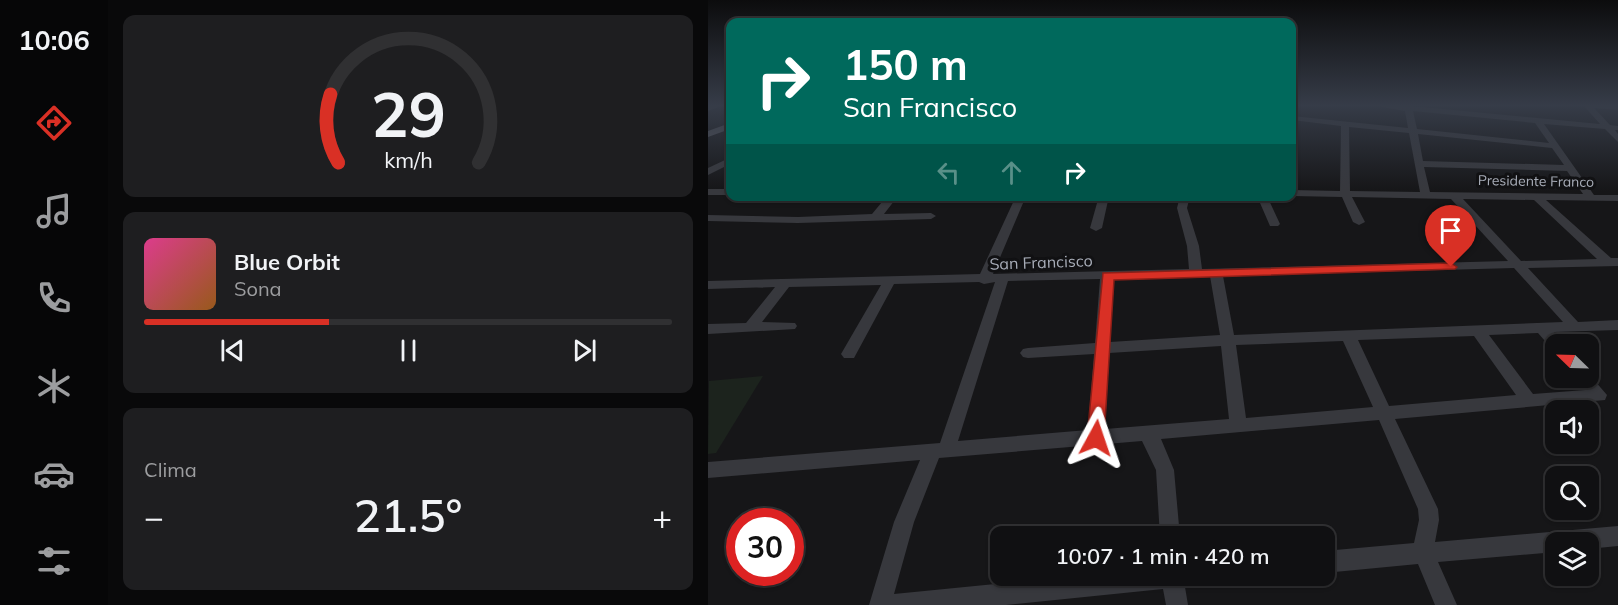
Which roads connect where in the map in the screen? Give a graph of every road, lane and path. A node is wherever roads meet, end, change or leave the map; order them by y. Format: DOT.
graph roads {
  1 [pos="1345,134"];
  2 [pos="1413,134"];
  3 [pos="1443,134"];
  4 [pos="1547,134"];
  5 [pos="1555,146"];
  6 [pos="708,162"];
  7 [pos="726,162"];
  8 [pos="726,163"];
  9 [pos="1418,164"];
  10 [pos="1571,168"];
  11 [pos="708,172"];
  12 [pos="708,192"];
  13 [pos="726,192"];
  14 [pos="1296,193"];
  15 [pos="1345,193"];
  16 [pos="1425,194"];
  17 [pos="1453,195"];
  18 [pos="1536,196"];
  19 [pos="1591,198"];
  20 [pos="1618,198"];
  21 [pos="889,201"];
  22 [pos="1019,201"];
  23 [pos="1103,201"];
  24 [pos="1184,201"];
  25 [pos="1264,201"];
  26 [pos="931,216"];
  27 [pos="708,218"];
  28 [pos="875,218"];
  29 [pos="1359,222"];
  30 [pos="1274,224"];
  31 [pos="1095,228"];
  32 [pos="1613,262"];
  33 [pos="1519,264"];
  34 [pos="1196,273"];
  35 [pos="1216,273"];
  36 [pos="1107,276"];
  37 [pos="1002,279"];
  38 [pos="984,280"];
  39 [pos="888,283"];
  40 [pos="785,284"];
  41 [pos="708,285"];
  42 [pos="1618,325"];
  43 [pos="790,326"];
  44 [pos="1575,327"];
  45 [pos="750,328"];
  46 [pos="1542,328"];
  47 [pos="708,329"];
  48 [pos="1478,331"];
  49 [pos="1547,334"];
  50 [pos="1349,337"];
  51 [pos="1228,340"];
  52 [pos="1103,348"];
  53 [pos="1028,353"];
  54 [pos="849,354"];
  55 [pos="1593,388"];
  56 [pos="1529,401"];
  57 [pos="1382,412"];
  58 [pos="1238,423"];
  59 [pos="1147,433"];
  60 [pos="1096,438"];
  61 [pos="939,452"];
  62 [pos="708,470"];
  63 [pos="1170,526"];
  64 [pos="1618,536"];
  65 [pos="1423,552"];
  66 [pos="1335,561"];
  67 [pos="1080,586"];
  68 [pos="1177,586"];
  69 [pos="880,605"];
  70 [pos="895,605"];
  71 [pos="1177,605"];
  72 [pos="1446,605"];
  1 -- 15 [label="street"];
  2 -- 9 [label="street"];
  3 -- 5 [label="street"];
  4 -- 5 [label="street"];
  5 -- 10 [label="street"];
  6 -- 7 [label="street"];
  8 -- 11 [label="street"];
  9 -- 10 [label="street"];
  9 -- 16 [label="street"];
  10 -- 19 [label="street"];
  12 -- 13 [label="street"];
  14 -- 15 [label="street"];
  15 -- 16 [label="street"];
  15 -- 29 [label="street"];
  16 -- 17 [label="street, Presidente Franco"];
  17 -- 18 [label="street, Presidente Franco"];
  17 -- 33 [label="street"];
  18 -- 19 [label="street, Presidente Franco"];
  18 -- 32 [label="street"];
  19 -- 20 [label="street, Presidente Franco"];
  21 -- 28 [label="street"];
  22 -- 38 [label="street"];
  23 -- 31 [label="street"];
  24 -- 34 [label="street"];
  25 -- 30 [label="street"];
  26 -- 28 [label="street"];
  27 -- 28 [label="street"];
  32 -- 33 [label="street, San Francisco"];
  33 -- 35 [label="street, San Francisco"];
  33 -- 44 [label="street"];
  34 -- 35 [label="street, San Francisco"];
  34 -- 36 [label="street, San Francisco"];
  35 -- 51 [label="street"];
  36 -- 37 [label="street, San Francisco"];
  36 -- 52 [label="street"];
  37 -- 38 [label="street, San Francisco"];
  37 -- 61 [label="street"];
  38 -- 39 [label="street, San Francisco"];
  39 -- 40 [label="street, San Francisco"];
  39 -- 54 [label="street"];
  40 -- 41 [label="street, San Francisco"];
  40 -- 45 [label="street"];
  42 -- 44 [label="street"];
  43 -- 45 [label="street"];
  44 -- 46 [label="street"];
  45 -- 47 [label="street"];
  46 -- 48 [label="street"];
  46 -- 49 [label="street"];
  48 -- 50 [label="street"];
  48 -- 56 [label="street"];
  50 -- 51 [label="street"];
  50 -- 57 [label="street"];
  51 -- 52 [label="street"];
  51 -- 58 [label="street"];
  52 -- 53 [label="street"];
  52 -- 60 [label="street"];
  55 -- 56 [label="street"];
  56 -- 57 [label="street"];
  57 -- 58 [label="street"];
  57 -- 65 [label="street"];
  58 -- 59 [label="street"];
  59 -- 60 [label="street"];
  59 -- 63 [label="street"];
  60 -- 61 [label="street"];
  61 -- 62 [label="street"];
  61 -- 69 [label="street"];
  64 -- 65 [label="street"];
  65 -- 66 [label="street"];
  65 -- 72 [label="street"];
  67 -- 70 [label="street"];
  68 -- 71 [label="street"];
}
